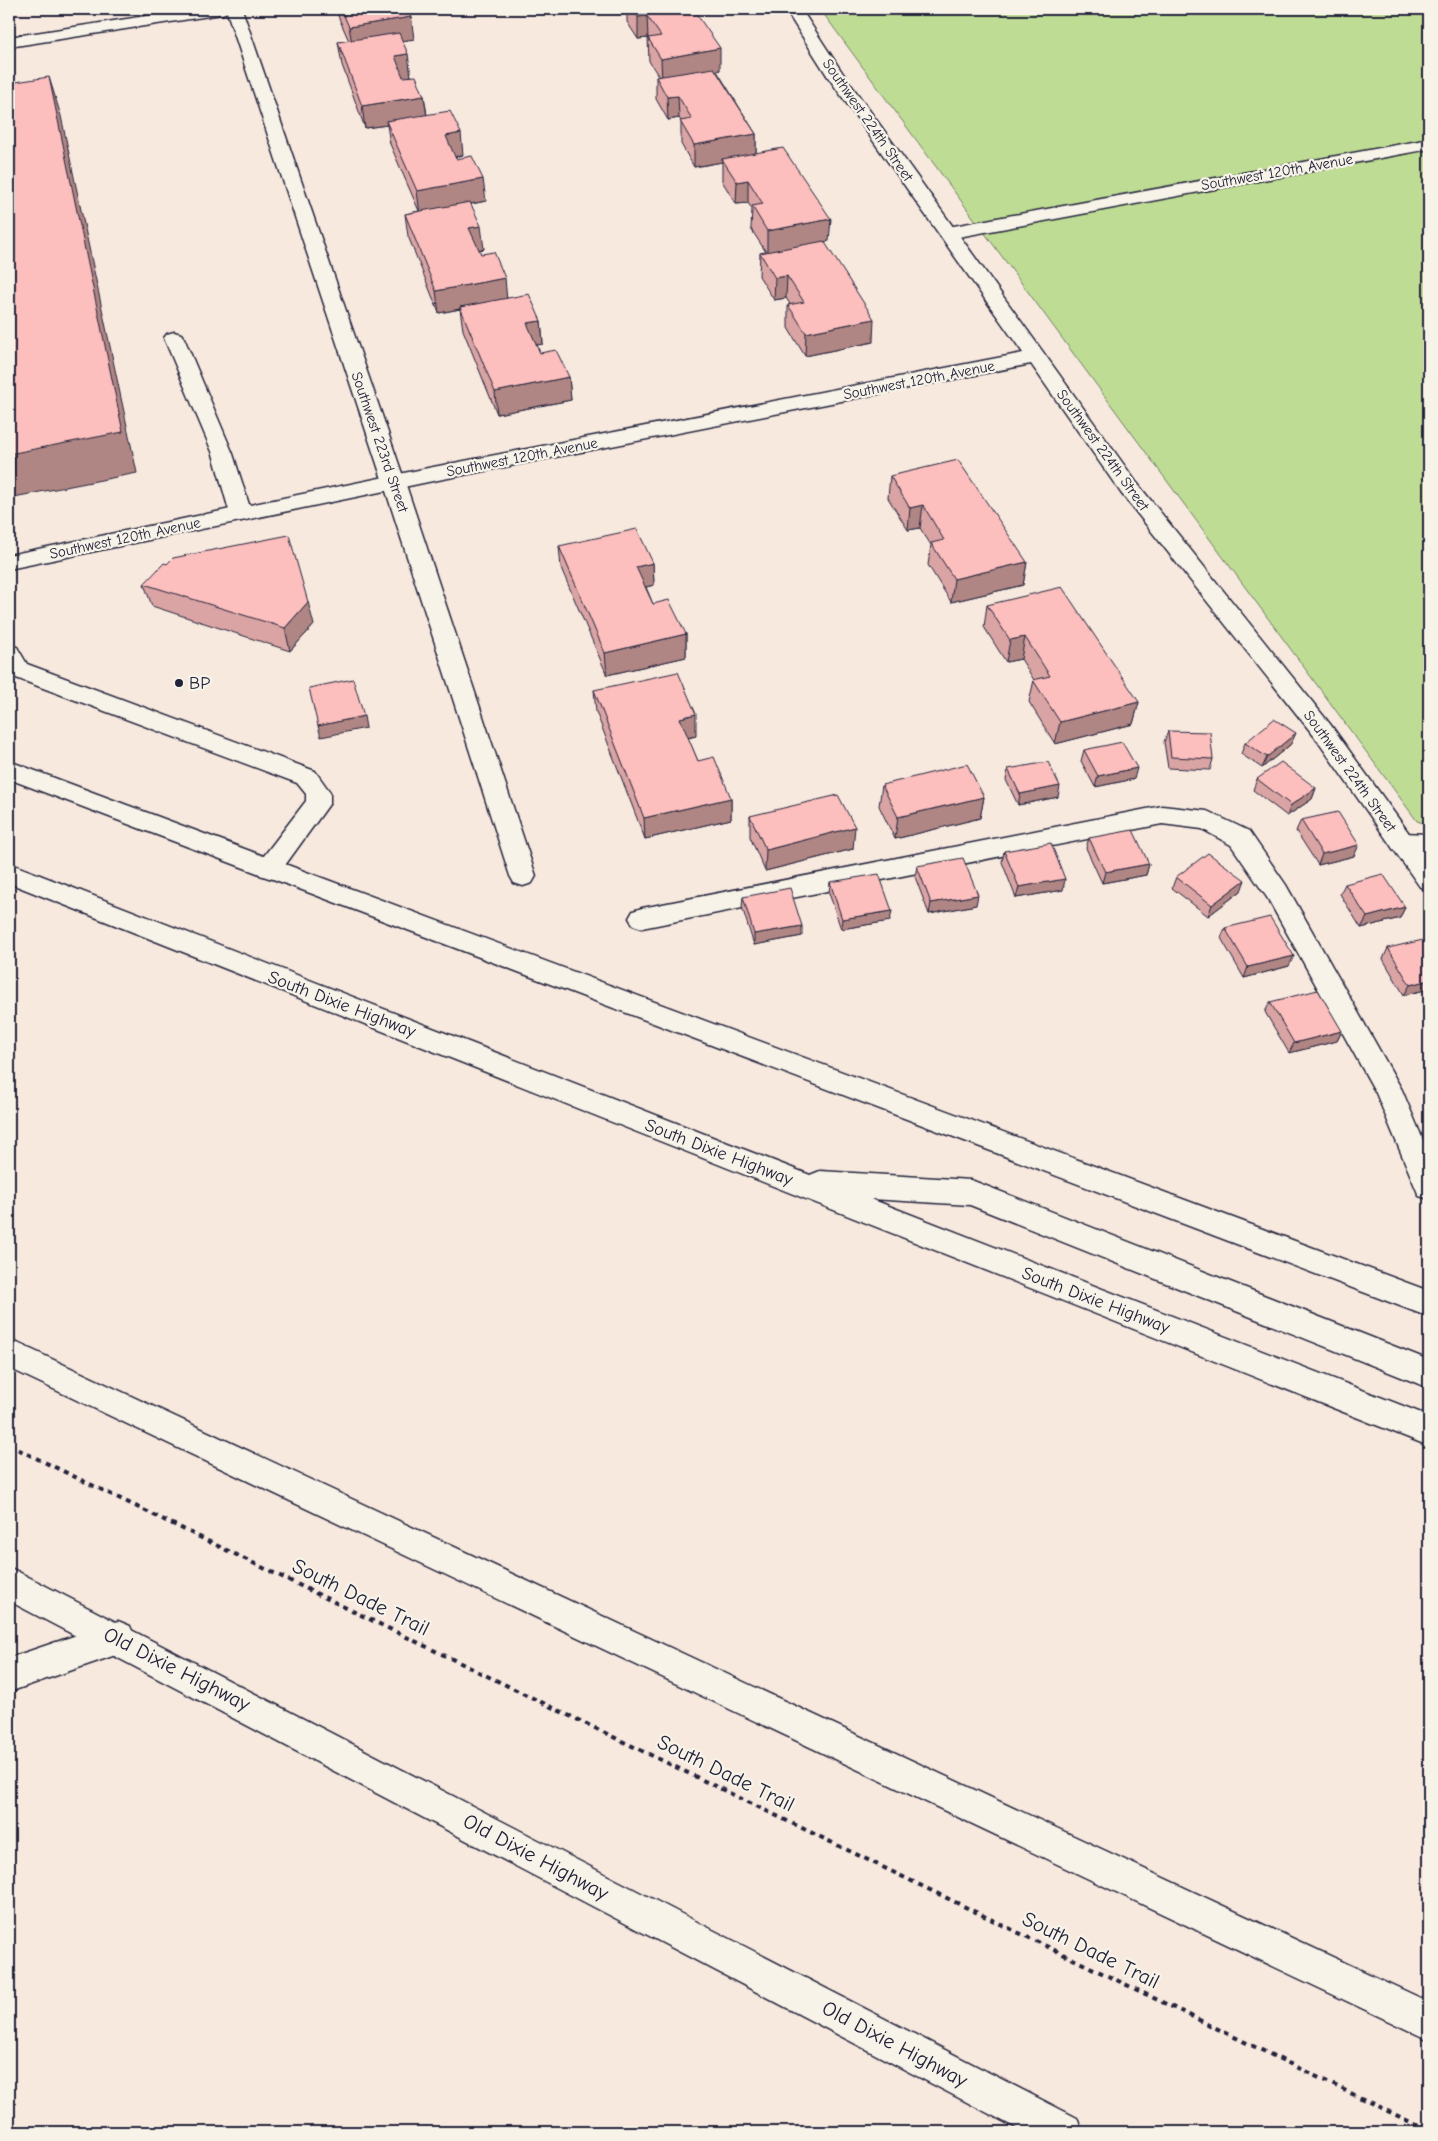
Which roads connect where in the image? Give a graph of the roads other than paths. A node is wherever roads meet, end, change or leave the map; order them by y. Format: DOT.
graph roads {
  1 [pos="222,9"];
  2 [pos="234,9"];
  3 [pos="793,9"];
  4 [pos="9,42"];
  5 [pos="1429,144"];
  6 [pos="948,233"];
  7 [pos="174,338"];
  8 [pos="1035,357"];
  9 [pos="394,482"];
  10 [pos="241,514"];
  11 [pos="9,562"];
  12 [pos="12,668"];
  13 [pos="9,770"];
  14 [pos="1402,842"];
  15 [pos="1429,843"];
  16 [pos="269,868"];
  17 [pos="9,873"];
  18 [pos="523,876"];
  19 [pos="1429,880"];
  20 [pos="642,918"];
  21 [pos="793,1181"];
  22 [pos="1429,1187"];
  23 [pos="1429,1304"];
  24 [pos="9,1354"];
  25 [pos="1429,1374"];
  26 [pos="1429,1431"];
  27 [pos="9,1583"];
  28 [pos="118,1638"];
  29 [pos="9,1675"];
  30 [pos="1429,2021"];
  31 [pos="1063,2132"];
  1 -- 4 [label="main road"];
  2 -- 9 [label="main road, Southwest 223rd Street"];
  3 -- 6 [label="main road, Southwest 224th Street"];
  5 -- 6 [label="main road, Southwest 120th Avenue"];
  6 -- 8 [label="main road, Southwest 224th Street"];
  7 -- 10 [label="main road"];
  8 -- 9 [label="main road, Southwest 120th Avenue"];
  8 -- 14 [label="main road, Southwest 224th Street"];
  9 -- 10 [label="main road, Southwest 120th Avenue"];
  9 -- 18 [label="main road, Southwest 223rd Street"];
  10 -- 11 [label="main road, Southwest 120th Avenue"];
  12 -- 16 [label="main road"];
  13 -- 16 [label="main road"];
  14 -- 15 [label="main road"];
  14 -- 19 [label="main road, Southwest 224th Street"];
  16 -- 23 [label="main road"];
  17 -- 21 [label="main road, South Dixie Highway"];
  20 -- 22 [label="main road"];
  21 -- 25 [label="main road"];
  21 -- 26 [label="main road, South Dixie Highway"];
  24 -- 30 [label="main road"];
  27 -- 28 [label="main road, Old Dixie Highway"];
  28 -- 29 [label="main road"];
  28 -- 31 [label="main road, Old Dixie Highway"];
}
